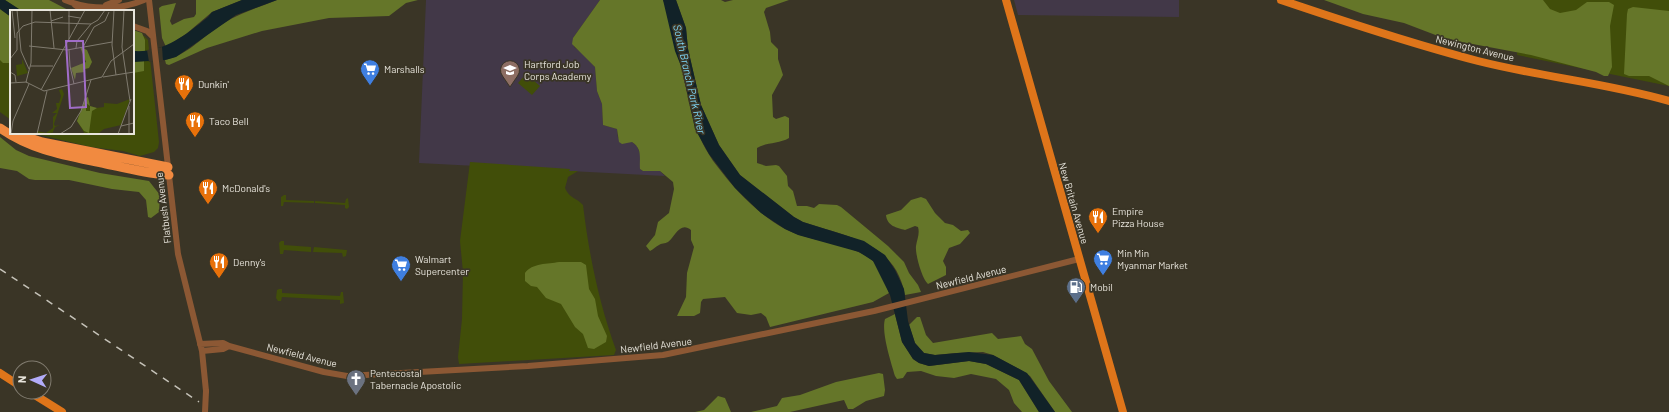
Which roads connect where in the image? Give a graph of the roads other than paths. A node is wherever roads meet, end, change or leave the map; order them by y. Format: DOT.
graph roads {
  1 [pos="65,0"];
  2 [pos="119,0"];
  3 [pos="144,0"];
  4 [pos="149,0"];
  5 [pos="1006,0"];
  6 [pos="1281,0"];
  7 [pos="72,3"];
  8 [pos="103,6"];
  9 [pos="82,10"];
  10 [pos="134,26"];
  11 [pos="153,38"];
  12 [pos="1669,101"];
  13 [pos="0,121"];
  14 [pos="0,128"];
  15 [pos="10,128"];
  16 [pos="10,134"];
  17 [pos="10,134"];
  18 [pos="21,134"];
  19 [pos="168,171"];
  20 [pos="1079,259"];
  21 [pos="200,344"];
  22 [pos="229,346"];
  23 [pos="202,352"];
  24 [pos="0,373"];
  25 [pos="12,381"];
  26 [pos="43,400"];
  27 [pos="62,412"];
  28 [pos="205,412"];
  29 [pos="1123,412"];
  1 -- 7 [label="street"];
  2 -- 8 [label="street"];
  3 -- 8 [label="street"];
  4 -- 11 [label="street, Flatbush Avenue"];
  5 -- 20 [label="main road, New Britain Avenue"];
  6 -- 12 [label="main road, Newington Avenue"];
  7 -- 8 [label="street"];
  7 -- 9 [label="street"];
  10 -- 11 [label="street"];
  11 -- 19 [label="street, Flatbush Avenue"];
  13 -- 15 [label="highway"];
  14 -- 16 [label="highway"];
  17 -- 19 [label="highway"];
  18 -- 19 [label="highway"];
  19 -- 21 [label="street, Flatbush Avenue"];
  20 -- 22 [label="street, Newfield Avenue"];
  20 -- 29 [label="main road, New Britain Avenue"];
  21 -- 22 [label="street, Newfield Avenue"];
  21 -- 23 [label="street, Flatbush Avenue"];
  22 -- 23 [label="street, Newfield Avenue"];
  23 -- 28 [label="street, Flatbush Avenue, bridge"];
  24 -- 25 [label="main road"];
  26 -- 27 [label="main road"];
}
